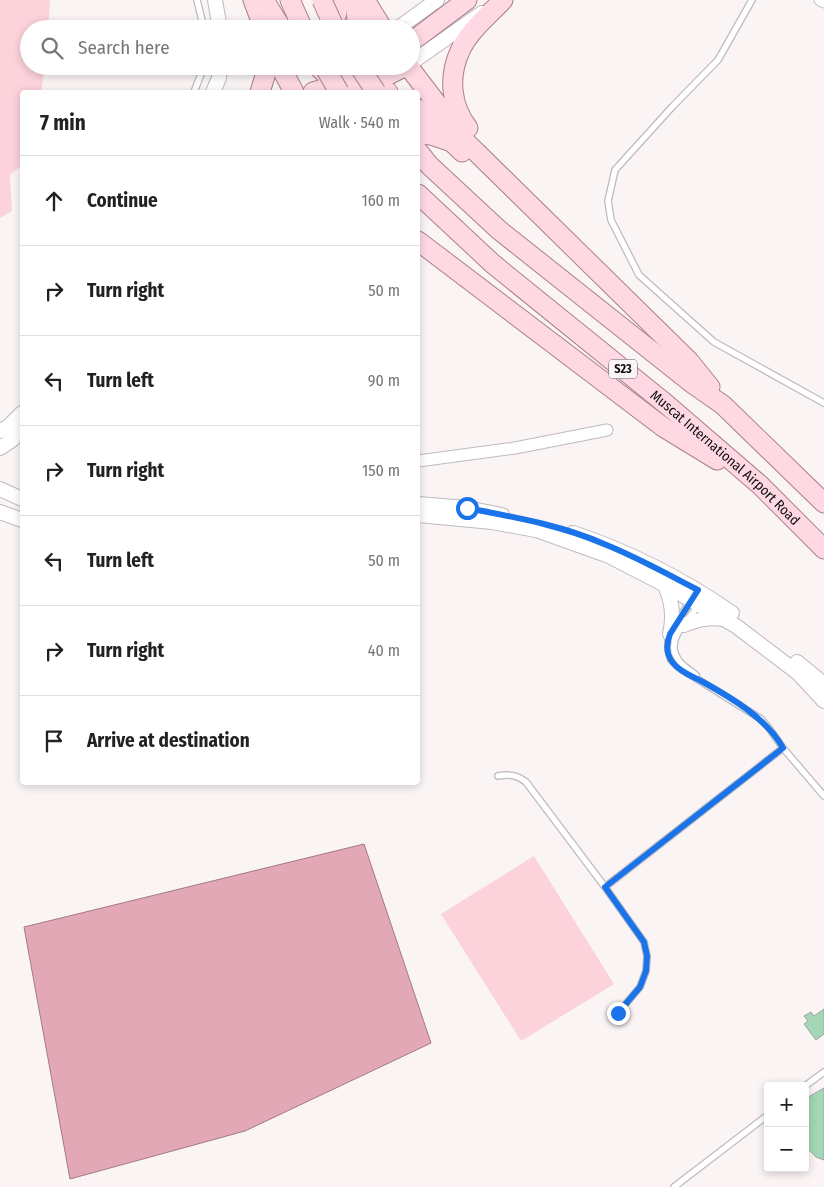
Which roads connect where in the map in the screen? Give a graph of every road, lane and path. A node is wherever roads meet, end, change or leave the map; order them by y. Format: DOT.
graph roads {
  1 [pos="197,0"];
  2 [pos="215,0"];
  3 [pos="253,0"];
  4 [pos="264,0"];
  5 [pos="290,0"];
  6 [pos="322,0"];
  7 [pos="338,0"];
  8 [pos="355,0"];
  9 [pos="365,0"];
  10 [pos="437,0"];
  11 [pos="467,0"];
  12 [pos="501,0"];
  13 [pos="752,0"];
  14 [pos="820,0"];
  15 [pos="824,2"];
  16 [pos="202,20"];
  17 [pos="218,20"];
  18 [pos="261,20"];
  19 [pos="276,20"];
  20 [pos="299,20"];
  21 [pos="331,20"];
  22 [pos="334,20"];
  23 [pos="357,20"];
  24 [pos="377,20"];
  25 [pos="410,20"];
  26 [pos="420,35"];
  27 [pos="420,57"];
  28 [pos="201,75"];
  29 [pos="219,75"];
  30 [pos="265,75"];
  31 [pos="285,75"];
  32 [pos="384,75"];
  33 [pos="414,75"];
  34 [pos="355,80"];
  35 [pos="195,90"];
  36 [pos="214,90"];
  37 [pos="261,90"];
  38 [pos="293,90"];
  39 [pos="313,90"];
  40 [pos="321,90"];
  41 [pos="420,111"];
  42 [pos="420,134"];
  43 [pos="453,143"];
  44 [pos="423,158"];
  45 [pos="506,182"];
  46 [pos="420,196"];
  47 [pos="420,243"];
  48 [pos="630,305"];
  49 [pos="824,403"];
  50 [pos="723,405"];
  51 [pos="20,414"];
  52 [pos="607,430"];
  53 [pos="0,431"];
  54 [pos="20,431"];
  55 [pos="0,448"];
  56 [pos="420,461"];
  57 [pos="760,485"];
  58 [pos="0,488"];
  59 [pos="20,498"];
  60 [pos="824,503"];
  61 [pos="420,504"];
  62 [pos="0,512"];
  63 [pos="420,515"];
  64 [pos="20,519"];
  65 [pos="824,549"];
  66 [pos="665,585"];
  67 [pos="699,597"];
  68 [pos="726,620"];
  69 [pos="684,625"];
  70 [pos="670,634"];
  71 [pos="703,682"];
  72 [pos="824,684"];
  73 [pos="824,701"];
  74 [pos="783,748"];
  75 [pos="498,776"];
  76 [pos="824,796"];
  77 [pos="605,887"];
  78 [pos="618,1013"];
  79 [pos="824,1072"];
  80 [pos="809,1083"];
  81 [pos="764,1118"];
  82 [pos="674,1187"];
  1 -- 16 [label="lane"];
  2 -- 17 [label="street"];
  3 -- 18 [label="main road"];
  4 -- 19 [label="main road"];
  5 -- 20 [label="main road"];
  6 -- 21 [label="main road, bridge"];
  7 -- 22 [label="main road"];
  8 -- 23 [label="main road"];
  9 -- 24 [label="main road"];
  10 -- 25 [label="street"];
  11 -- 26 [label="main road"];
  12 -- 27 [label="street"];
  12 -- 45 [label="main road"];
  13 -- 49 [label="lane"];
  14 -- 15 [label="street"];
  28 -- 35 [label="lane"];
  29 -- 36 [label="street"];
  30 -- 37 [label="main road"];
  31 -- 38 [label="main road"];
  32 -- 34 [label="main road"];
  33 -- 45 [label="main road"];
  34 -- 39 [label="street"];
  34 -- 40 [label="main road"];
  41 -- 43 [label="main road"];
  42 -- 43 [label="main road"];
  43 -- 48 [label="main road"];
  44 -- 50 [label="main road, S23"];
  45 -- 48 [label="main road"];
  46 -- 57 [label="main road, Muscat International Airport Road / S23"];
  47 -- 57 [label="main road"];
  48 -- 50 [label="main road"];
  50 -- 60 [label="main road, S23"];
  51 -- 53 [label="street"];
  52 -- 56 [label="street"];
  54 -- 55 [label="street"];
  57 -- 65 [label="main road, Muscat International Airport Road / S23"];
  58 -- 59 [label="street"];
  61 -- 67 [label="street"];
  62 -- 64 [label="street"];
  63 -- 66 [label="street"];
  66 -- 67 [label="street"];
  66 -- 70 [label="street"];
  67 -- 68 [label="street"];
  67 -- 69 [label="lane"];
  67 -- 70 [label="lane"];
  67 -- 72 [label="street"];
  68 -- 69 [label="street"];
  68 -- 73 [label="street"];
  69 -- 71 [label="lane"];
  70 -- 71 [label="lane"];
  71 -- 74 [label="lane"];
  74 -- 76 [label="lane"];
  74 -- 77 [label="lane"];
  75 -- 77 [label="lane"];
  77 -- 78 [label="lane"];
  79 -- 80 [label="lane"];
  81 -- 82 [label="lane"];
}
